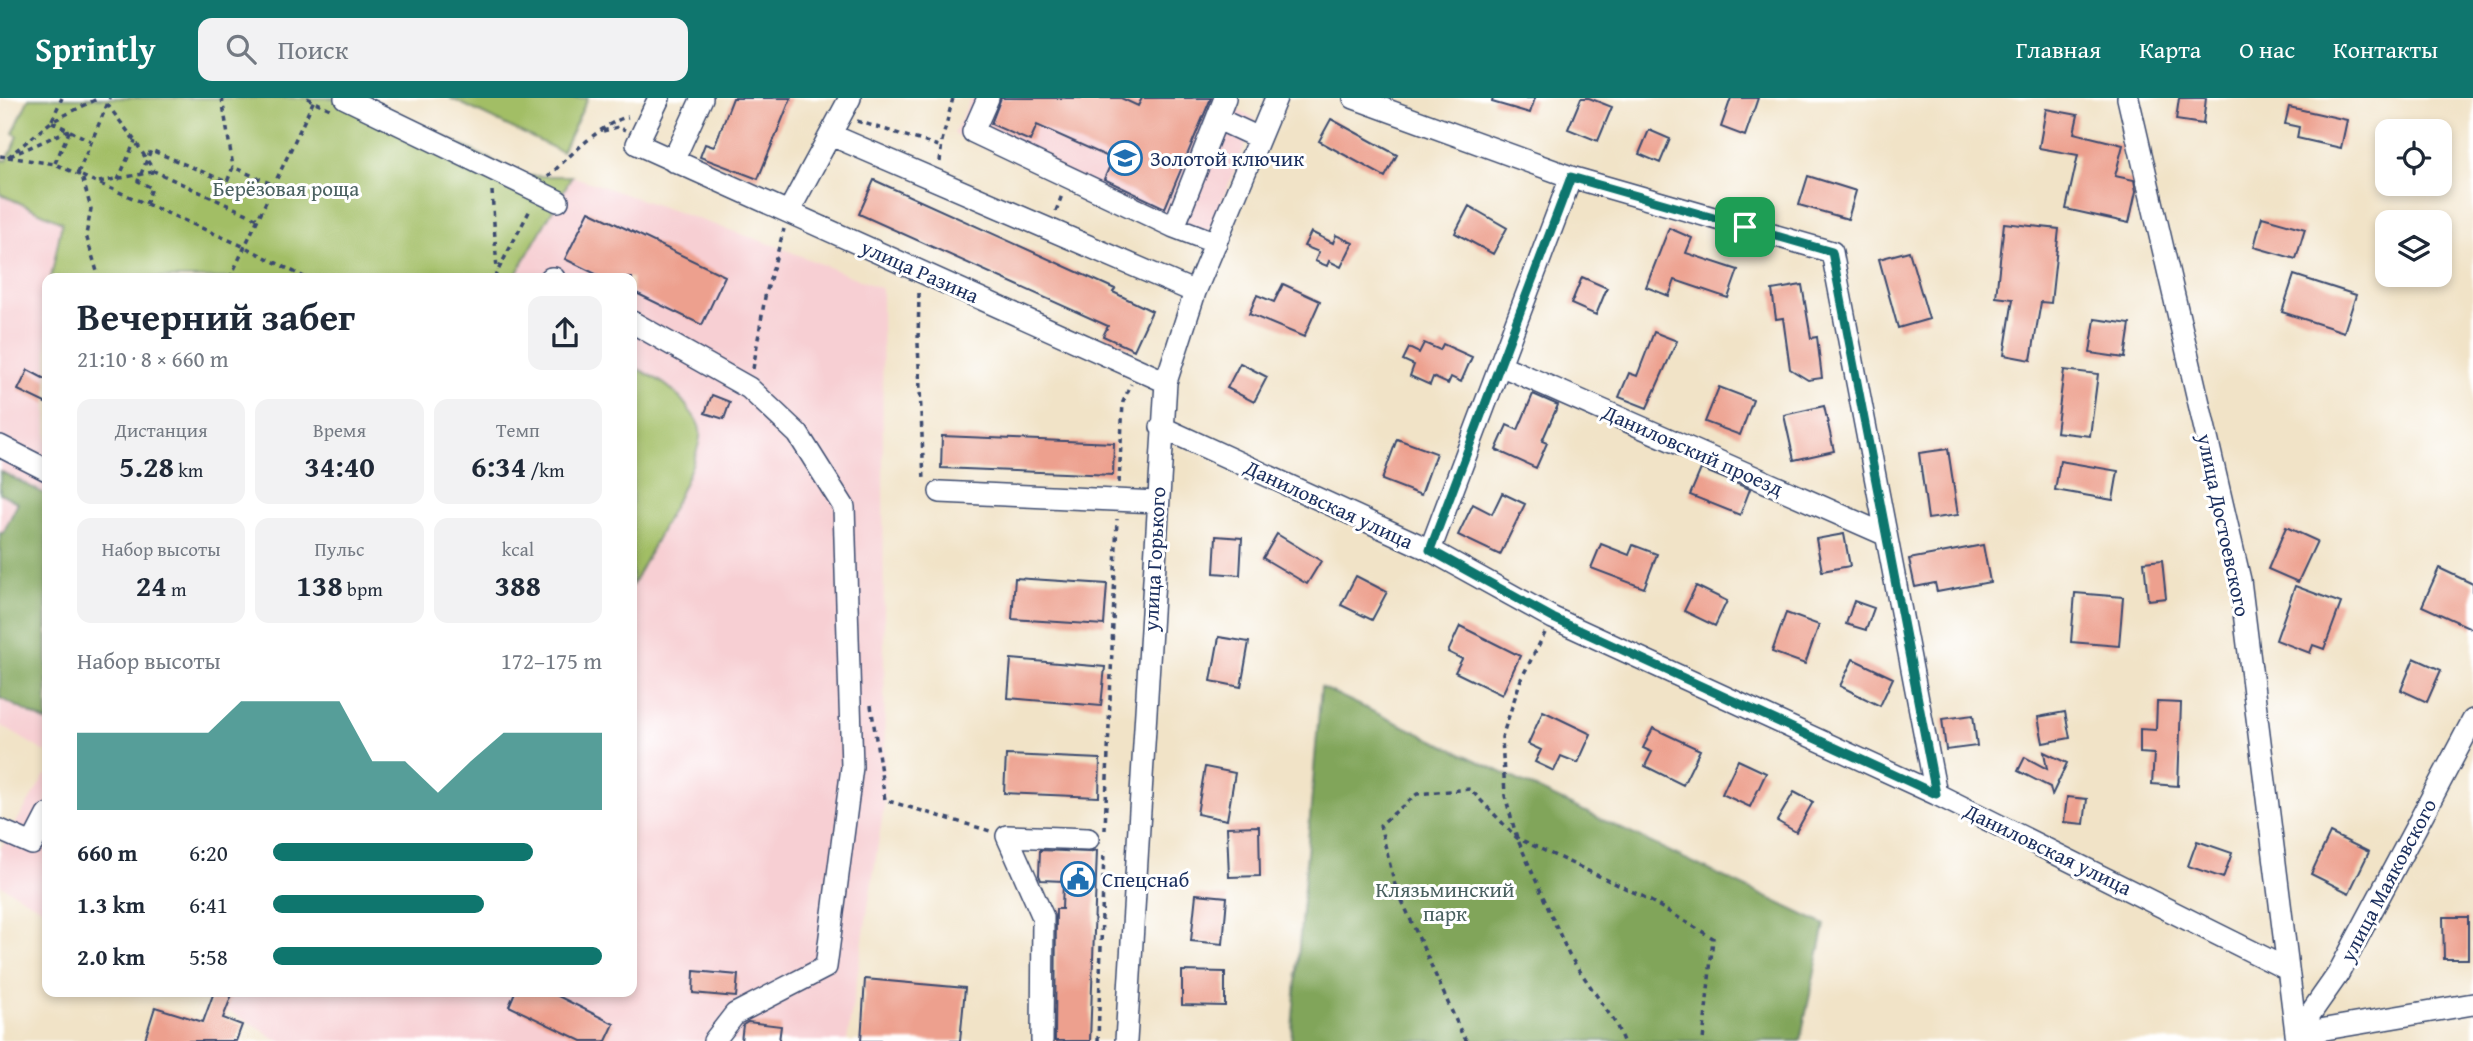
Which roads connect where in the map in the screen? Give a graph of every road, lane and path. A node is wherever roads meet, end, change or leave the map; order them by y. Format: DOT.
graph roads {
  1 [pos="62,98"];
  2 [pos="99,98"];
  3 [pos="110,98"];
  4 [pos="222,98"];
  5 [pos="315,98"];
  6 [pos="345,98"];
  7 [pos="659,98"];
  8 [pos="702,98"];
  9 [pos="953,98"];
  10 [pos="988,98"];
  11 [pos="1225,98"];
  12 [pos="1276,98"];
  13 [pos="1354,98"];
  14 [pos="2128,98"];
  15 [pos="842,100"];
  16 [pos="107,104"];
  17 [pos="1218,119"];
  18 [pos="51,122"];
  19 [pos="870,127"];
  20 [pos="69,130"];
  21 [pos="831,135"];
  22 [pos="1259,138"];
  23 [pos="92,141"];
  24 [pos="135,141"];
  25 [pos="942,147"];
  26 [pos="0,156"];
  27 [pos="8,157"];
  28 [pos="147,160"];
  29 [pos="674,161"];
  30 [pos="55,164"];
  31 [pos="233,167"];
  32 [pos="154,172"];
  33 [pos="80,174"];
  34 [pos="141,175"];
  35 [pos="1571,177"];
  36 [pos="118,180"];
  37 [pos="938,181"];
  38 [pos="97,182"];
  39 [pos="274,185"];
  40 [pos="492,189"];
  41 [pos="549,190"];
  42 [pos="1062,195"];
  43 [pos="146,204"];
  44 [pos="789,211"];
  45 [pos="258,219"];
  46 [pos="1174,227"];
  47 [pos="1050,229"];
  48 [pos="1216,243"];
  49 [pos="245,247"];
  50 [pos="920,271"];
  51 [pos="97,273"];
  52 [pos="232,273"];
  53 [pos="296,273"];
  54 [pos="497,273"];
  55 [pos="1195,292"];
  56 [pos="637,325"];
  57 [pos="1500,365"];
  58 [pos="1138,370"];
  59 [pos="1166,382"];
  60 [pos="749,388"];
  61 [pos="1161,427"];
  62 [pos="0,446"];
  63 [pos="42,467"];
  64 [pos="940,492"];
  65 [pos="1118,500"];
  66 [pos="1157,502"];
  67 [pos="1886,535"];
  68 [pos="1430,550"];
  69 [pos="1553,618"];
  70 [pos="870,699"];
  71 [pos="2473,720"];
  72 [pos="1936,794"];
  73 [pos="42,825"];
  74 [pos="0,830"];
  75 [pos="1007,836"];
  76 [pos="1517,838"];
  77 [pos="1088,839"];
  78 [pos="2287,969"];
  79 [pos="2473,1004"];
  80 [pos="2297,1038"];
  81 [pos="715,1041"];
  82 [pos="1042,1041"];
  83 [pos="1098,1041"];
  84 [pos="1126,1041"];
  85 [pos="1468,1041"];
  86 [pos="1623,1041"];
  87 [pos="1703,1041"];
  1 -- 18 [label="path"];
  2 -- 18 [label="path"];
  3 -- 16 [label="path"];
  4 -- 31 [label="path"];
  5 -- 39 [label="path"];
  6 -- 41 [label="street"];
  7 -- 29 [label="street, улица Разина"];
  8 -- 29 [label="street"];
  9 -- 25 [label="path"];
  10 -- 46 [label="street"];
  11 -- 17 [label="street"];
  12 -- 22 [label="street, улица Горького"];
  13 -- 35 [label="street"];
  14 -- 78 [label="street, улица Достоевского"];
  15 -- 21 [label="street"];
  16 -- 23 [label="path"];
  16 -- 24 [label="path"];
  17 -- 22 [label="street"];
  17 -- 46 [label="street"];
  18 -- 20 [label="path"];
  18 -- 27 [label="path"];
  19 -- 25 [label="path"];
  20 -- 23 [label="path"];
  20 -- 27 [label="path"];
  20 -- 30 [label="path"];
  21 -- 37 [label="street"];
  21 -- 44 [label="street"];
  22 -- 48 [label="street, улица Горького"];
  23 -- 33 [label="path"];
  24 -- 28 [label="path"];
  24 -- 36 [label="path"];
  25 -- 37 [label="path"];
  26 -- 27 [label="path"];
  27 -- 30 [label="path"];
  28 -- 31 [label="path"];
  28 -- 32 [label="path"];
  28 -- 34 [label="path"];
  29 -- 44 [label="street, улица Разина"];
  30 -- 33 [label="path"];
  31 -- 39 [label="path"];
  32 -- 34 [label="path"];
  32 -- 45 [label="path"];
  33 -- 38 [label="path"];
  33 -- 51 [label="path"];
  34 -- 36 [label="path"];
  34 -- 43 [label="path"];
  35 -- 57 [label="street"];
  35 -- 67 [label="street"];
  36 -- 38 [label="path"];
  37 -- 47 [label="street"];
  38 -- 43 [label="path"];
  39 -- 45 [label="path"];
  40 -- 54 [label="path"];
  41 -- 54 [label="path"];
  42 -- 47 [label="path"];
  43 -- 49 [label="path"];
  44 -- 50 [label="street, улица Разина"];
  44 -- 60 [label="path"];
  45 -- 49 [label="path"];
  46 -- 48 [label="street"];
  47 -- 55 [label="street"];
  48 -- 55 [label="street, улица Горького"];
  49 -- 52 [label="path"];
  49 -- 53 [label="path"];
  50 -- 58 [label="street, улица Разина"];
  50 -- 64 [label="path"];
  55 -- 59 [label="street, улица Горького"];
  56 -- 60 [label="street"];
  57 -- 67 [label="street, Даниловский проезд"];
  57 -- 68 [label="street"];
  58 -- 59 [label="street, улица Разина"];
  58 -- 65 [label="path"];
  59 -- 61 [label="street, улица Горького"];
  60 -- 81 [label="street"];
  61 -- 66 [label="street, улица Горького"];
  61 -- 68 [label="street, Даниловская улица"];
  62 -- 63 [label="street"];
  64 -- 65 [label="street"];
  65 -- 66 [label="street"];
  65 -- 83 [label="path"];
  66 -- 84 [label="street, улица Горького"];
  67 -- 72 [label="street"];
  68 -- 69 [label="street, Даниловская улица"];
  69 -- 72 [label="street, Даниловская улица"];
  69 -- 76 [label="path"];
  70 -- 75 [label="path"];
  71 -- 80 [label="street, улица Маяковского"];
  72 -- 78 [label="street, Даниловская улица"];
  73 -- 74 [label="street"];
  75 -- 77 [label="street"];
  75 -- 82 [label="street"];
  76 -- 85 [label="path"];
  76 -- 86 [label="path"];
  76 -- 87 [label="path"];
  78 -- 80 [label="street, улица Достоевского"];
  79 -- 80 [label="street"];
}
